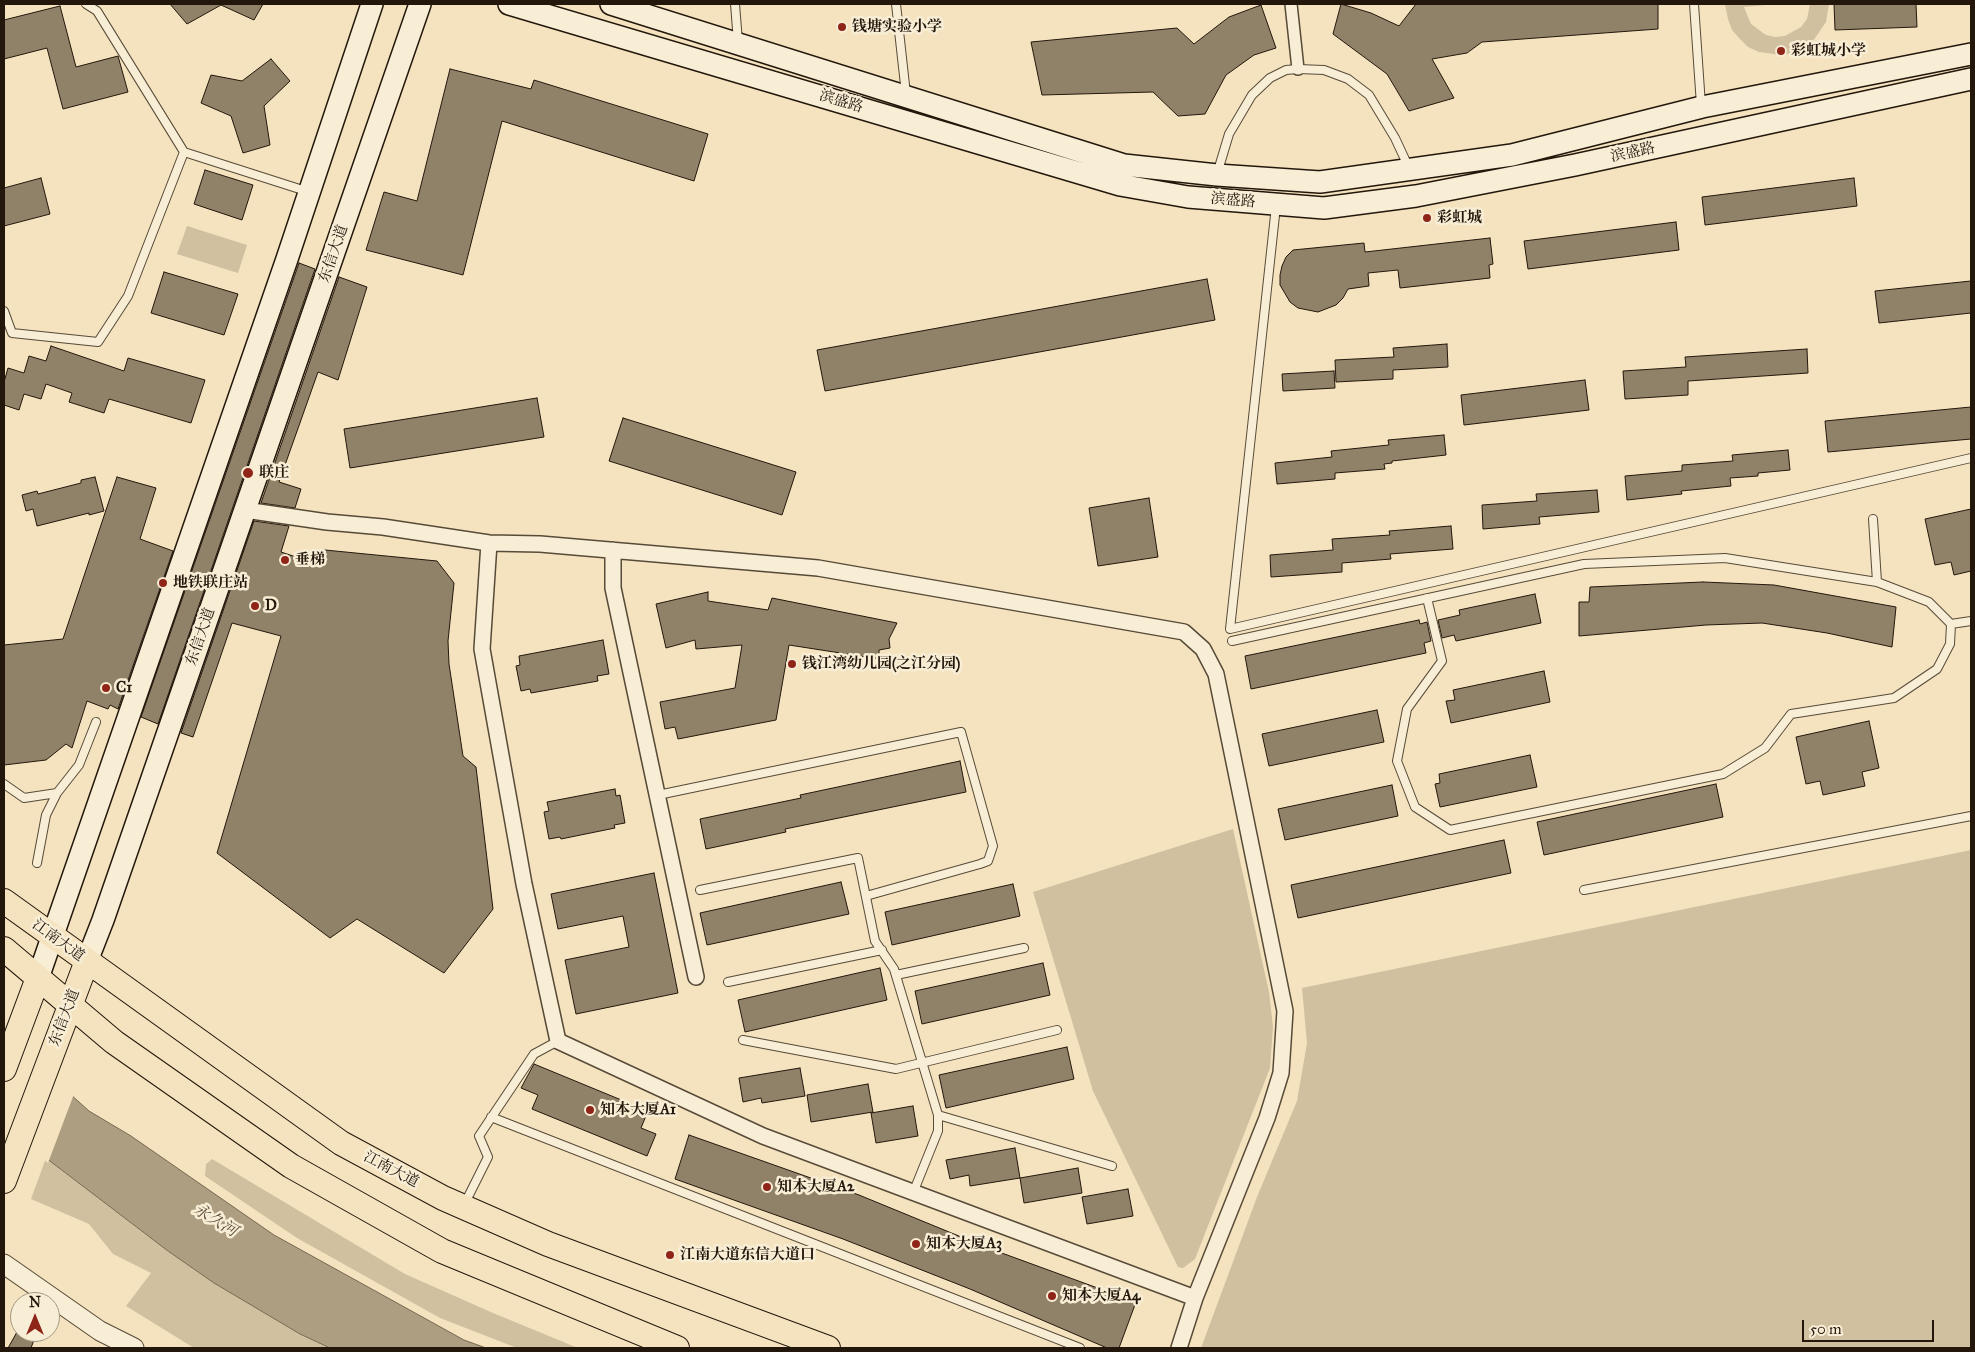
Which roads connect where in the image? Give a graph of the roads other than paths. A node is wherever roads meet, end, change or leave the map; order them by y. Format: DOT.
graph roads {
  1 [pos="86,4"];
  2 [pos="372,4"];
  3 [pos="420,4"];
  4 [pos="509,4"];
  5 [pos="611,4"];
  6 [pos="734,4"];
  7 [pos="896,4"];
  8 [pos="1291,4"];
  9 [pos="1694,4"];
  10 [pos="738,44"];
  11 [pos="1971,54"];
  12 [pos="1298,69"];
  13 [pos="1971,78"];
  14 [pos="906,96"];
  15 [pos="1702,107"];
  16 [pos="184,152"];
  17 [pos="1410,170"];
  18 [pos="1217,175"];
  19 [pos="309,192"];
  20 [pos="1276,204"];
  21 [pos="4,311"];
  22 [pos="1971,458"];
  23 [pos="245,510"];
  24 [pos="1873,518"];
  25 [pos="490,543"];
  26 [pos="613,550"];
  27 [pos="1877,582"];
  28 [pos="1428,598"];
  29 [pos="1971,621"];
  30 [pos="1951,624"];
  31 [pos="1232,641"];
  32 [pos="96,722"];
  33 [pos="4,784"];
  34 [pos="57,793"];
  35 [pos="658,795"];
  36 [pos="1971,816"];
  37 [pos="37,863"];
  38 [pos="700,890"];
  39 [pos="1584,890"];
  40 [pos="866,896"];
  41 [pos="4,901"];
  42 [pos="53,937"];
  43 [pos="1024,948"];
  44 [pos="4,949"];
  45 [pos="882,950"];
  46 [pos="87,961"];
  47 [pos="896,975"];
  48 [pos="696,977"];
  49 [pos="38,978"];
  50 [pos="728,982"];
  51 [pos="70,1005"];
  52 [pos="1056,1030"];
  53 [pos="743,1040"];
  54 [pos="558,1041"];
  55 [pos="922,1062"];
  56 [pos="4,1069"];
  57 [pos="938,1115"];
  58 [pos="491,1117"];
  59 [pos="1112,1166"];
  60 [pos="4,1181"];
  61 [pos="913,1192"];
  62 [pos="463,1207"];
  63 [pos="4,1264"];
  64 [pos="1195,1298"];
  65 [pos="134,1348"];
  66 [pos="677,1348"];
  67 [pos="828,1348"];
  68 [pos="1080,1348"];
  69 [pos="1179,1348"];
  1 -- 16 [label="lane"];
  2 -- 19 [label="main road"];
  3 -- 23 [label="main road, 东信大道"];
  4 -- 20 [label="main road, 滨盛路"];
  5 -- 10 [label="main road, 滨盛路"];
  6 -- 10 [label="lane"];
  7 -- 14 [label="lane"];
  8 -- 12 [label="street"];
  9 -- 15 [label="lane"];
  10 -- 14 [label="main road, 滨盛路"];
  11 -- 15 [label="main road, 滨盛路"];
  12 -- 17 [label="lane"];
  12 -- 18 [label="lane"];
  13 -- 20 [label="main road, 滨盛路"];
  14 -- 18 [label="main road, 滨盛路"];
  15 -- 17 [label="main road, 滨盛路"];
  16 -- 19 [label="lane"];
  16 -- 21 [label="lane"];
  17 -- 18 [label="main road, 滨盛路"];
  19 -- 42 [label="main road"];
  20 -- 22 [label="lane"];
  23 -- 25 [label="street"];
  23 -- 46 [label="main road, 东信大道"];
  24 -- 27 [label="lane"];
  25 -- 26 [label="street"];
  25 -- 54 [label="street"];
  26 -- 35 [label="street"];
  26 -- 64 [label="street"];
  27 -- 28 [label="lane"];
  27 -- 30 [label="lane"];
  28 -- 30 [label="lane"];
  28 -- 31 [label="lane"];
  29 -- 30 [label="lane"];
  32 -- 34 [label="lane"];
  33 -- 34 [label="lane"];
  34 -- 37 [label="lane"];
  35 -- 40 [label="lane"];
  35 -- 48 [label="street"];
  36 -- 39 [label="lane"];
  38 -- 40 [label="lane"];
  40 -- 45 [label="lane"];
  41 -- 42 [label="main road, 江南大道"];
  42 -- 46 [label="main road, 江南大道"];
  42 -- 49 [label="main road"];
  43 -- 47 [label="lane"];
  44 -- 49 [label="main road"];
  45 -- 47 [label="lane"];
  45 -- 50 [label="lane"];
  46 -- 51 [label="main road, 东信大道"];
  46 -- 62 [label="main road, 江南大道"];
  47 -- 55 [label="lane"];
  49 -- 51 [label="main road"];
  49 -- 56 [label="main road"];
  51 -- 60 [label="main road, 东信大道"];
  51 -- 66 [label="main road"];
  52 -- 55 [label="lane"];
  53 -- 55 [label="lane"];
  54 -- 58 [label="lane"];
  54 -- 61 [label="street"];
  55 -- 57 [label="lane"];
  57 -- 59 [label="lane"];
  57 -- 61 [label="lane"];
  58 -- 62 [label="lane"];
  58 -- 68 [label="lane"];
  61 -- 64 [label="street"];
  62 -- 67 [label="main road, 江南大道"];
  63 -- 65 [label="street"];
  64 -- 69 [label="street"];
}
